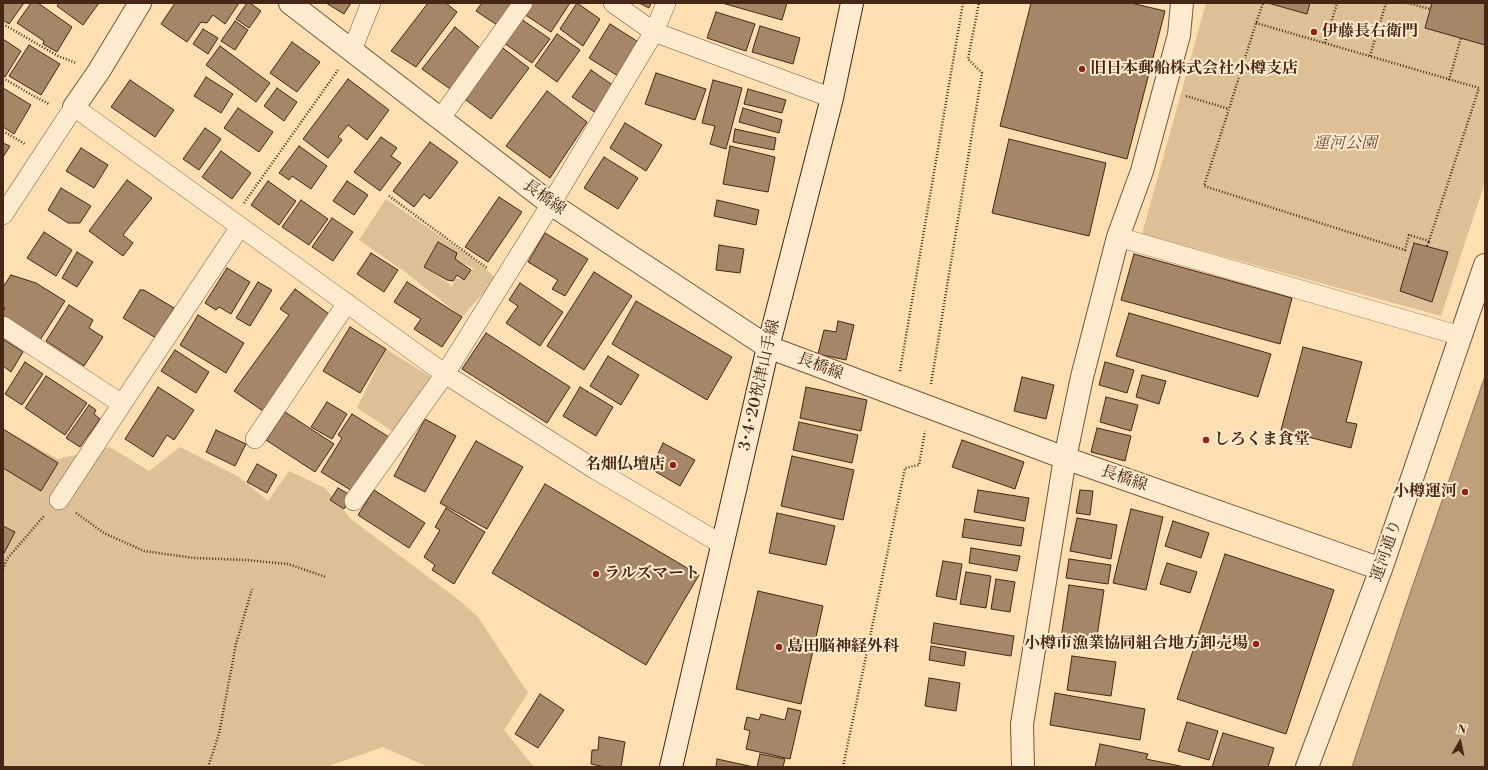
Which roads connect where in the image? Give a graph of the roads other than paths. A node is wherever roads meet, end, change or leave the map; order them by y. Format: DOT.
graph roads {
  1 [pos="140,3"];
  2 [pos="290,3"];
  3 [pos="371,3"];
  4 [pos="523,3"];
  5 [pos="613,3"];
  6 [pos="666,3"];
  7 [pos="852,3"];
  8 [pos="1182,3"];
  9 [pos="654,32"];
  10 [pos="352,50"];
  11 [pos="832,98"];
  12 [pos="71,111"];
  13 [pos="440,120"];
  14 [pos="6,202"];
  15 [pos="551,204"];
  16 [pos="236,224"];
  17 [pos="1118,238"];
  18 [pos="1485,265"];
  19 [pos="347,303"];
  20 [pos="3,326"];
  21 [pos="1461,336"];
  22 [pos="768,347"];
  23 [pos="445,374"];
  24 [pos="122,404"];
  25 [pos="255,439"];
  26 [pos="1066,458"];
  27 [pos="59,500"];
  28 [pos="354,501"];
  29 [pos="723,545"];
  30 [pos="1381,569"];
  31 [pos="671,767"];
  32 [pos="1023,767"];
  33 [pos="1307,767"];
  1 -- 12 [label="street"];
  2 -- 10 [label="street, 長橋線"];
  3 -- 10 [label="street"];
  4 -- 13 [label="street"];
  5 -- 9 [label="street"];
  6 -- 9 [label="street"];
  7 -- 11 [label="street, 3･4･20祝津山手線"];
  8 -- 17 [label="street"];
  9 -- 11 [label="street"];
  9 -- 15 [label="street"];
  10 -- 13 [label="street, 長橋線"];
  11 -- 22 [label="street, 3･4･20祝津山手線"];
  12 -- 14 [label="street"];
  12 -- 16 [label="street"];
  13 -- 15 [label="street, 長橋線"];
  15 -- 22 [label="street, 長橋線"];
  15 -- 23 [label="street"];
  16 -- 19 [label="street"];
  16 -- 24 [label="street"];
  17 -- 21 [label="street"];
  17 -- 26 [label="street"];
  18 -- 21 [label="street, 運河通り"];
  19 -- 23 [label="street"];
  19 -- 25 [label="street"];
  20 -- 24 [label="street"];
  21 -- 30 [label="street, 運河通り"];
  22 -- 26 [label="street, 長橋線"];
  22 -- 29 [label="street, 3･4･20祝津山手線"];
  23 -- 28 [label="street"];
  23 -- 29 [label="street"];
  24 -- 27 [label="street"];
  26 -- 30 [label="street, 長橋線"];
  26 -- 32 [label="street"];
  29 -- 31 [label="street, 3･4･20祝津山手線"];
  30 -- 33 [label="street, 運河通り"];
}
